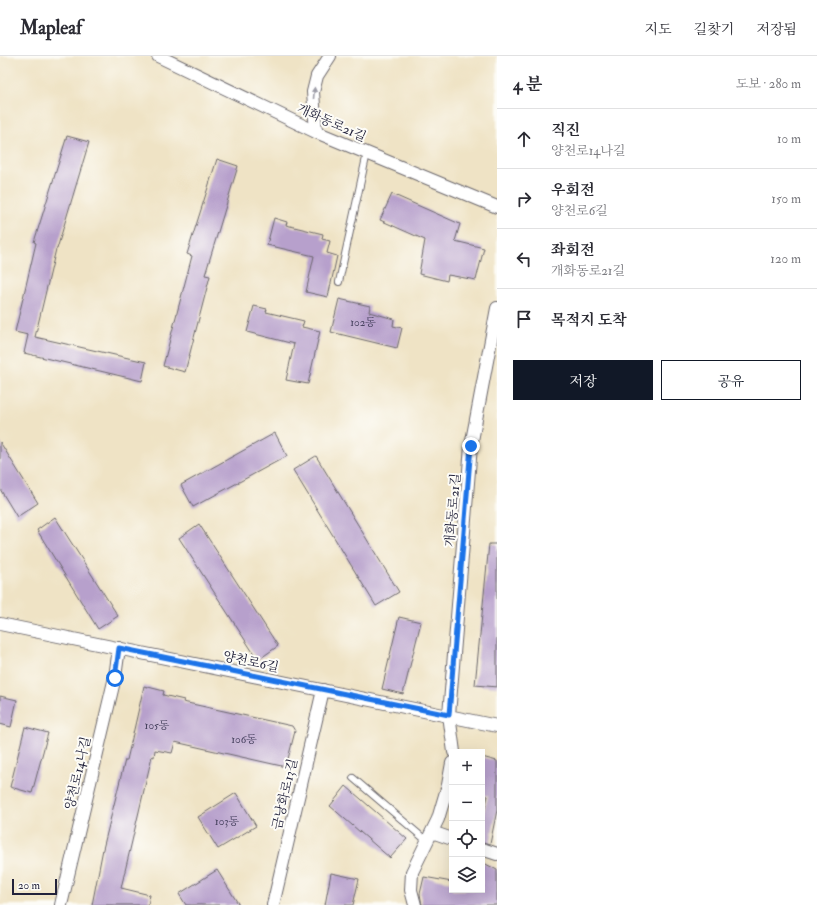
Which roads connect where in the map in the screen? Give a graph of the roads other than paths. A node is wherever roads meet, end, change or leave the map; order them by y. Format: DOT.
graph roads {
  1 [pos="158,56"];
  2 [pos="330,56"];
  3 [pos="316,132"];
  4 [pos="367,153"];
  5 [pos="497,207"];
  6 [pos="339,282"];
  7 [pos="497,308"];
  8 [pos="0,624"];
  9 [pos="119,648"];
  10 [pos="323,690"];
  11 [pos="449,715"];
  12 [pos="497,726"];
  13 [pos="454,749"];
  14 [pos="353,778"];
  15 [pos="449,780"];
  16 [pos="430,837"];
  17 [pos="449,839"];
  18 [pos="485,850"];
  19 [pos="497,854"];
  20 [pos="61,905"];
  21 [pos="273,905"];
  22 [pos="415,905"];
  1 -- 3 [label="street, 개화동로21길"];
  3 -- 2 [label="street, one-way"];
  3 -- 4 [label="street, 개화동로21길"];
  4 -- 5 [label="street, 개화동로21길"];
  4 -- 6 [label="lane"];
  7 -- 11 [label="street, 개화동로21길"];
  8 -- 9 [label="street, 양천로6길"];
  9 -- 10 [label="street, 양천로6길"];
  9 -- 20 [label="street, 양천로14나길"];
  10 -- 11 [label="street, 양천로6길"];
  10 -- 21 [label="street, 금낭화로13길"];
  11 -- 12 [label="street, 양천로6길"];
  11 -- 13 [label="street, 개화동로21길"];
  14 -- 16 [label="lane"];
  15 -- 16 [label="street"];
  16 -- 17 [label="street"];
  16 -- 22 [label="street"];
  18 -- 19 [label="street"];
}
